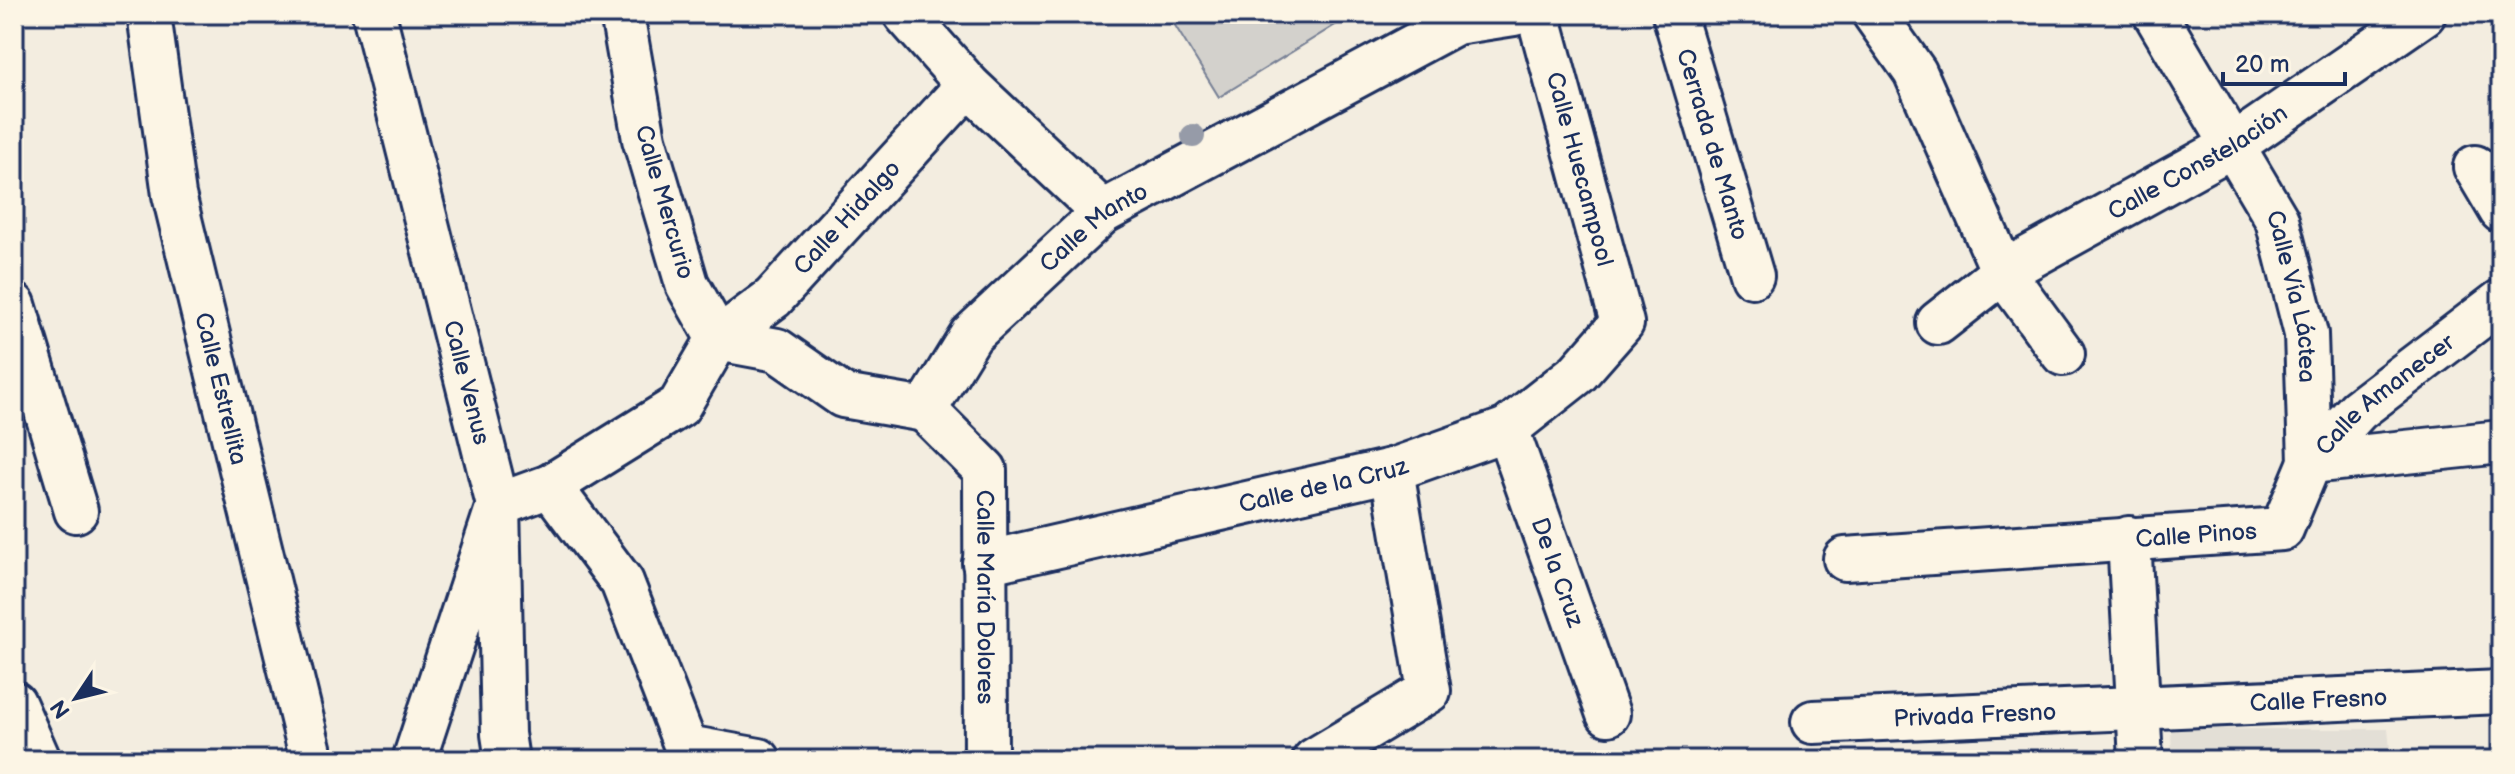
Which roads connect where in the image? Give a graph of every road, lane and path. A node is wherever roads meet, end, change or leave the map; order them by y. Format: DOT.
graph roads {
  1 [pos="149,14"];
  2 [pos="374,14"];
  3 [pos="622,14"];
  4 [pos="905,14"];
  5 [pos="1514,14"];
  6 [pos="1538,14"];
  7 [pos="1674,14"];
  8 [pos="1874,14"];
  9 [pos="2424,14"];
  10 [pos="2157,15"];
  11 [pos="968,85"];
  12 [pos="2234,145"];
  13 [pos="2475,167"];
  14 [pos="2501,211"];
  15 [pos="1103,212"];
  16 [pos="2003,272"];
  17 [pos="1752,276"];
  18 [pos="2501,301"];
  19 [pos="14,305"];
  20 [pos="1622,323"];
  21 [pos="1938,323"];
  22 [pos="718,339"];
  23 [pos="2063,354"];
  24 [pos="925,410"];
  25 [pos="1507,429"];
  26 [pos="2501,442"];
  27 [pos="2310,462"];
  28 [pos="1392,470"];
  29 [pos="550,486"];
  30 [pos="498,505"];
  31 [pos="76,511"];
  32 [pos="2129,538"];
  33 [pos="1845,559"];
  34 [pos="984,563"];
  35 [pos="2501,692"];
  36 [pos="14,703"];
  37 [pos="2137,705"];
  38 [pos="1608,714"];
  39 [pos="1813,722"];
  40 [pos="35,751"];
  41 [pos="689,753"];
  42 [pos="72,760"];
  43 [pos="312,760"];
  44 [pos="414,760"];
  45 [pos="507,760"];
  46 [pos="759,760"];
  47 [pos="986,760"];
  48 [pos="1314,760"];
  49 [pos="2141,760"];
  1 -- 43 [label="street, Calle Estrellita"];
  2 -- 30 [label="street, Calle Venus"];
  3 -- 22 [label="street, Calle Mercurio"];
  4 -- 11 [label="street"];
  5 -- 15 [label="street, Calle Manto"];
  6 -- 20 [label="street, Calle Huecampool"];
  7 -- 17 [label="street, Cerrada de Manto"];
  8 -- 16 [label="street"];
  9 -- 12 [label="street, Calle Constelación"];
  10 -- 12 [label="street, Calle Vía Láctea"];
  11 -- 15 [label="street"];
  11 -- 22 [label="street, Calle Hidalgo"];
  12 -- 16 [label="street, Calle Constelación"];
  12 -- 27 [label="street, Calle Vía Láctea"];
  13 -- 14 [label="street"];
  15 -- 24 [label="street, Calle Manto"];
  16 -- 21 [label="street, Calle Constelación"];
  16 -- 23 [label="street"];
  18 -- 27 [label="street, Calle Amanecer"];
  19 -- 31 [label="street"];
  20 -- 25 [label="street, Calle de la Cruz"];
  22 -- 24 [label="street"];
  22 -- 29 [label="street"];
  24 -- 34 [label="street, Calle María Dolores"];
  25 -- 28 [label="street, Calle de la Cruz"];
  25 -- 38 [label="street, De la Cruz"];
  26 -- 27 [label="street"];
  27 -- 32 [label="street, Calle Pinos"];
  28 -- 34 [label="street, Calle de la Cruz"];
  28 -- 48 [label="street"];
  29 -- 30 [label="street"];
  29 -- 41 [label="street"];
  30 -- 44 [label="street"];
  30 -- 45 [label="street, Calle Venus"];
  32 -- 33 [label="street, Calle Pinos"];
  32 -- 37 [label="street"];
  34 -- 47 [label="street, Calle María Dolores"];
  35 -- 37 [label="street, Calle Fresno"];
  36 -- 40 [label="street"];
  37 -- 39 [label="street, Privada Fresno"];
  37 -- 49 [label="street"];
  40 -- 42 [label="street"];
  41 -- 46 [label="street"];
}
